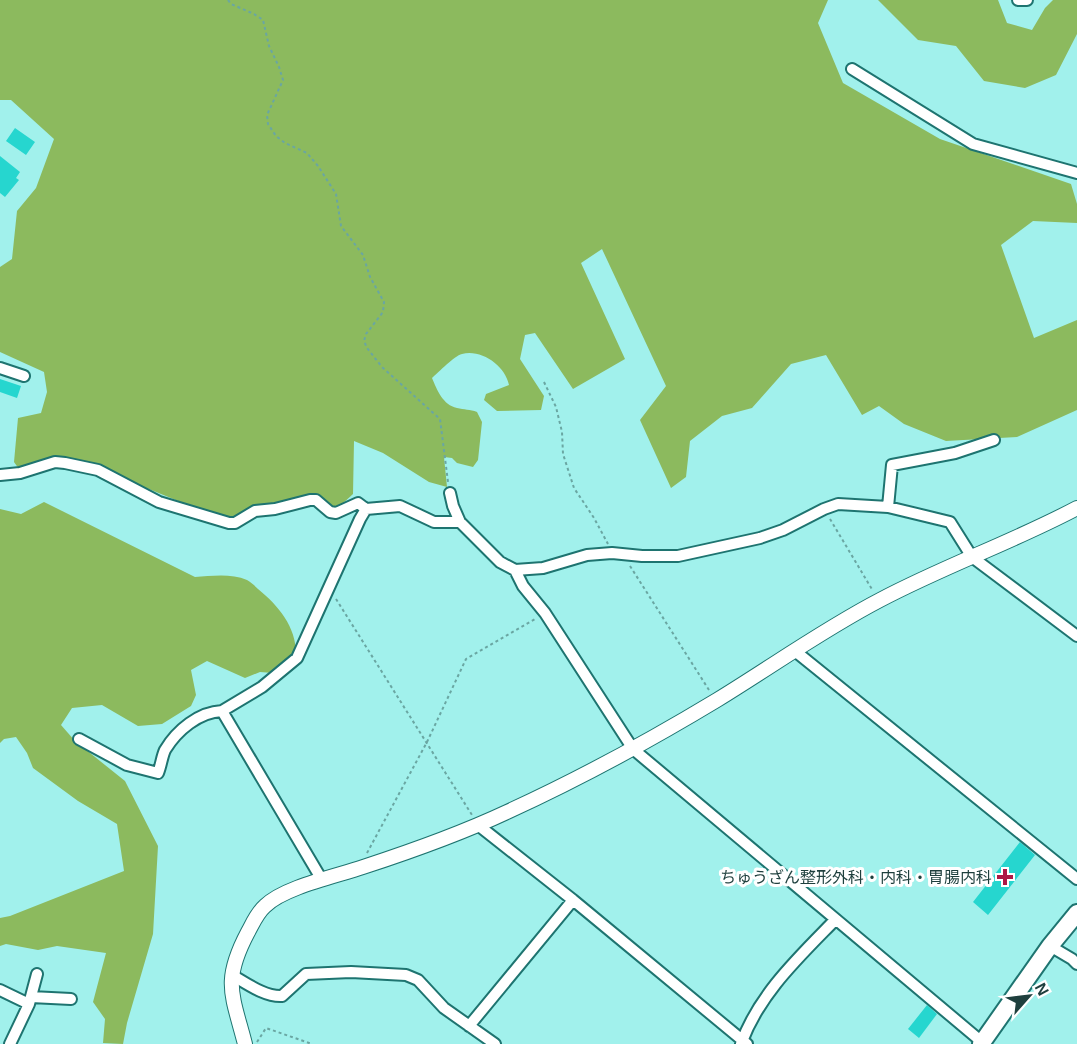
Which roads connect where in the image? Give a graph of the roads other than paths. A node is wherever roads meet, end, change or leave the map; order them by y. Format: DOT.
graph roads {
  1 [pos="1018,0"];
  2 [pos="1027,0"];
  3 [pos="852,69"];
  4 [pos="1077,173"];
  5 [pos="0,368"];
  6 [pos="24,376"];
  7 [pos="994,440"];
  8 [pos="0,476"];
  9 [pos="450,493"];
  10 [pos="888,507"];
  11 [pos="1077,507"];
  12 [pos="366,509"];
  13 [pos="460,522"];
  14 [pos="972,556"];
  15 [pos="515,570"];
  16 [pos="1077,636"];
  17 [pos="795,651"];
  18 [pos="222,711"];
  19 [pos="79,739"];
  20 [pos="633,749"];
  21 [pos="478,825"];
  22 [pos="1077,879"];
  23 [pos="322,880"];
  24 [pos="573,900"];
  25 [pos="1077,913"];
  26 [pos="835,920"];
  27 [pos="1050,946"];
  28 [pos="1077,964"];
  29 [pos="37,974"];
  30 [pos="232,975"];
  31 [pos="0,990"];
  32 [pos="71,999"];
  33 [pos="30,1000"];
  34 [pos="469,1026"];
  35 [pos="744,1043"];
  36 [pos="981,1043"];
  37 [pos="10,1044"];
  38 [pos="245,1044"];
  39 [pos="495,1044"];
  1 -- 2 [label="street"];
  3 -- 4 [label="street"];
  5 -- 6 [label="street"];
  7 -- 10 [label="street"];
  8 -- 12 [label="street"];
  9 -- 13 [label="street"];
  10 -- 14 [label="street"];
  10 -- 15 [label="street"];
  11 -- 14 [label="street"];
  12 -- 13 [label="street"];
  12 -- 18 [label="street"];
  13 -- 15 [label="street"];
  14 -- 16 [label="street"];
  14 -- 17 [label="street"];
  15 -- 20 [label="street"];
  17 -- 20 [label="street"];
  17 -- 22 [label="street"];
  18 -- 19 [label="street"];
  18 -- 23 [label="street"];
  20 -- 21 [label="street"];
  20 -- 26 [label="street"];
  21 -- 23 [label="street"];
  21 -- 24 [label="street"];
  23 -- 30 [label="street"];
  24 -- 34 [label="street"];
  24 -- 35 [label="street"];
  25 -- 27 [label="main road"];
  26 -- 35 [label="street"];
  26 -- 36 [label="street"];
  27 -- 28 [label="street"];
  27 -- 36 [label="main road"];
  29 -- 33 [label="street"];
  30 -- 34 [label="street"];
  30 -- 38 [label="street"];
  31 -- 33 [label="street"];
  32 -- 33 [label="street"];
  33 -- 37 [label="street"];
  34 -- 39 [label="street"];
}
